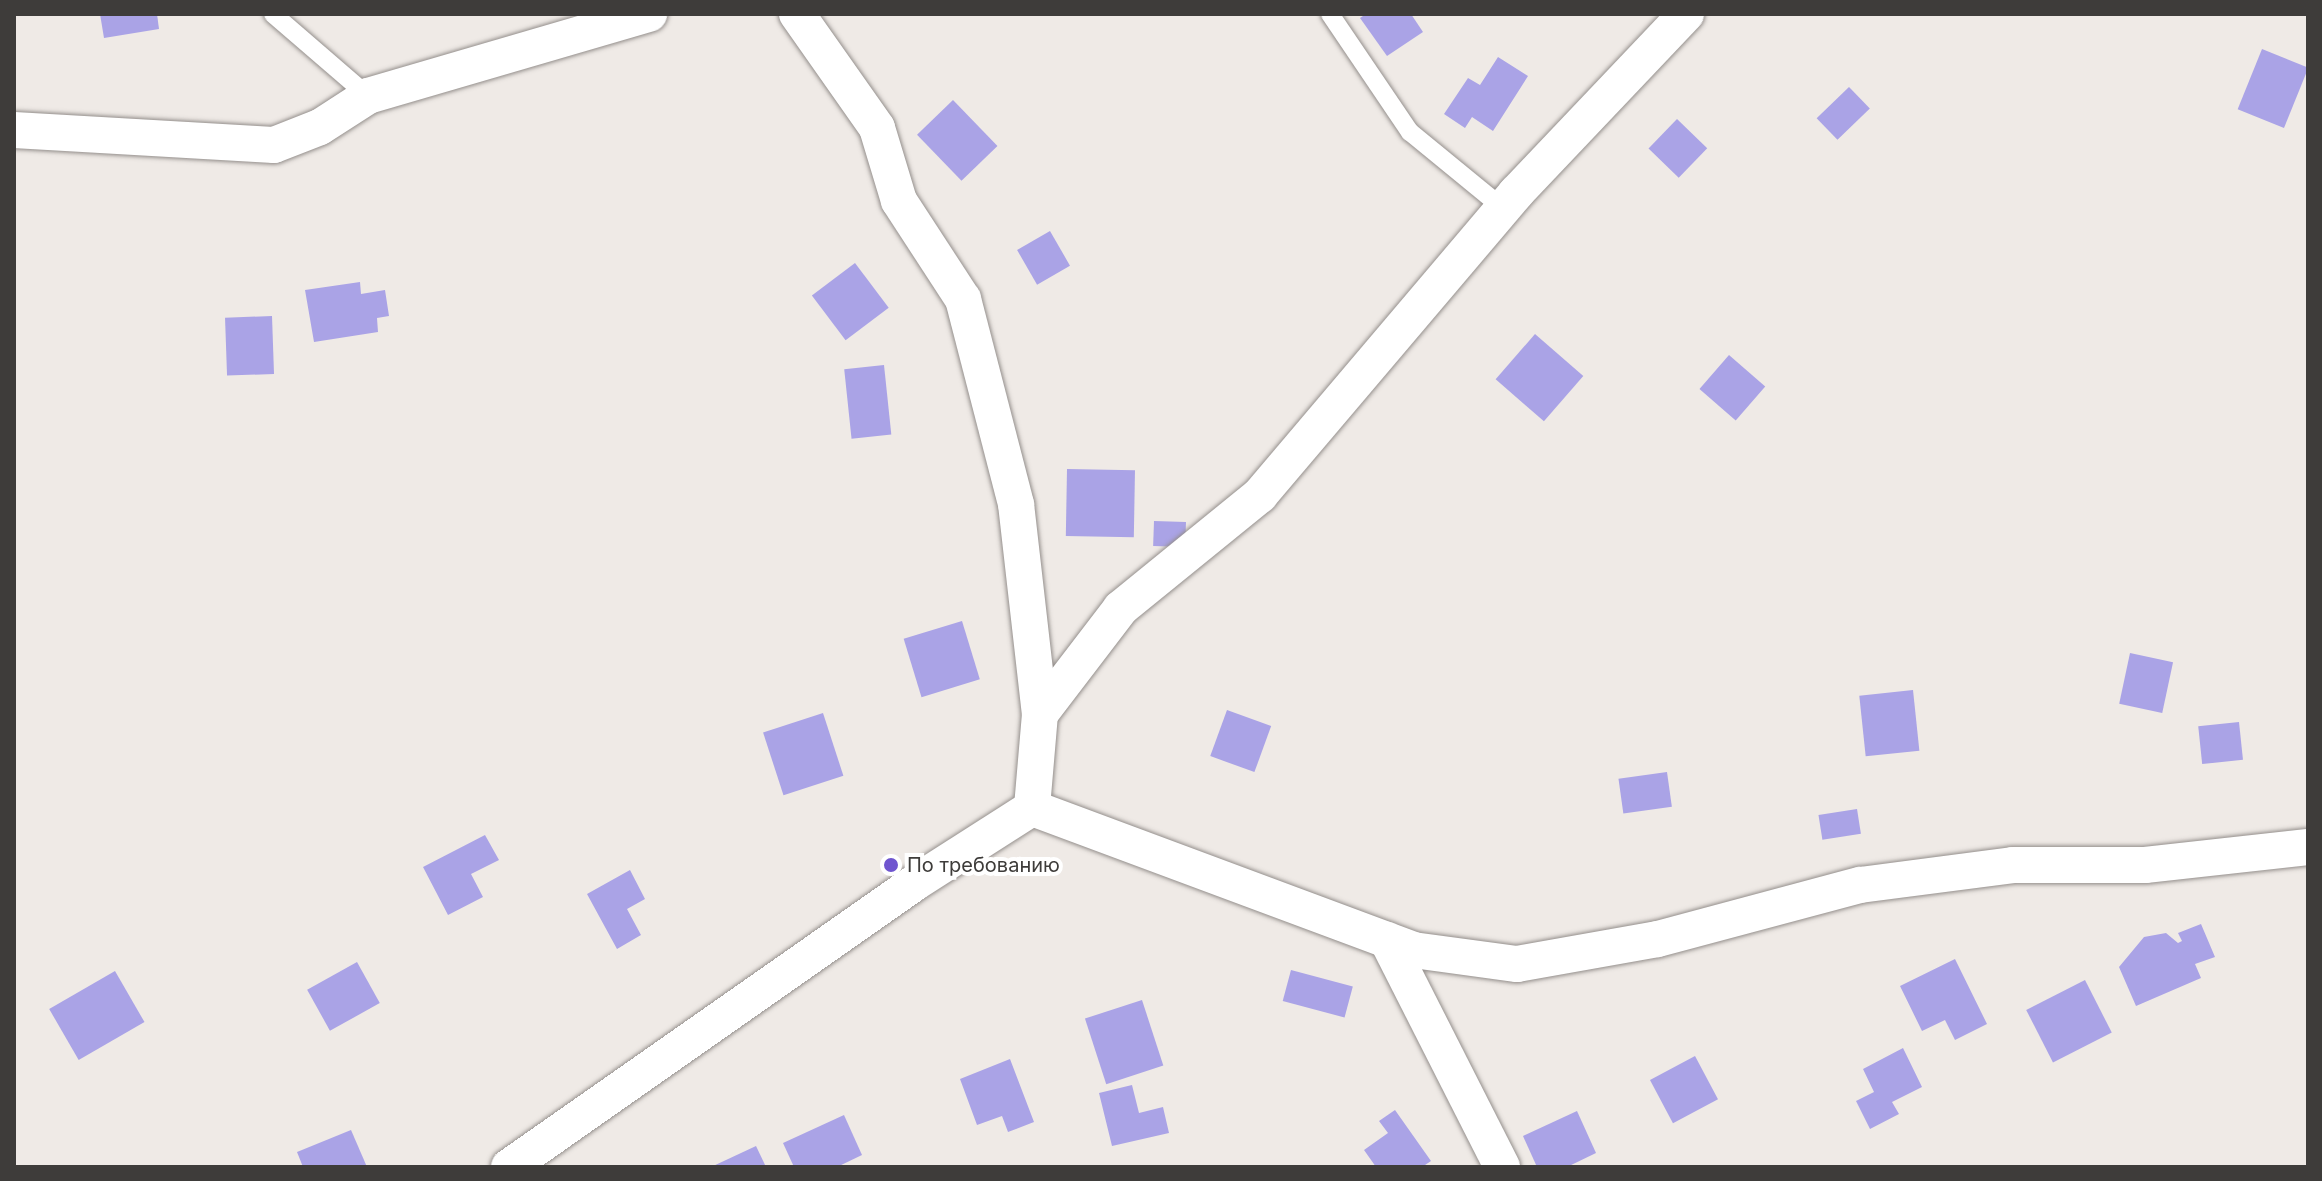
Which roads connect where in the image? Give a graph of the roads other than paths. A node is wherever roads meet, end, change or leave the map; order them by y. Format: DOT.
graph roads {
  1 [pos="273,14"];
  2 [pos="649,14"];
  3 [pos="797,14"];
  4 [pos="1330,14"];
  5 [pos="1686,14"];
  6 [pos="368,96"];
  7 [pos="14,130"];
  8 [pos="1503,208"];
  9 [pos="1040,714"];
  10 [pos="1032,808"];
  11 [pos="2308,847"];
  12 [pos="1387,940"];
  13 [pos="509,1167"];
  14 [pos="1502,1167"];
  1 -- 6 [label="lane"];
  2 -- 6 [label="street"];
  3 -- 9 [label="street"];
  4 -- 8 [label="lane"];
  5 -- 8 [label="street"];
  6 -- 7 [label="street"];
  8 -- 9 [label="street"];
  9 -- 10 [label="street"];
  10 -- 12 [label="street"];
  10 -- 13 [label="street"];
  11 -- 12 [label="street"];
  12 -- 14 [label="street"];
}
